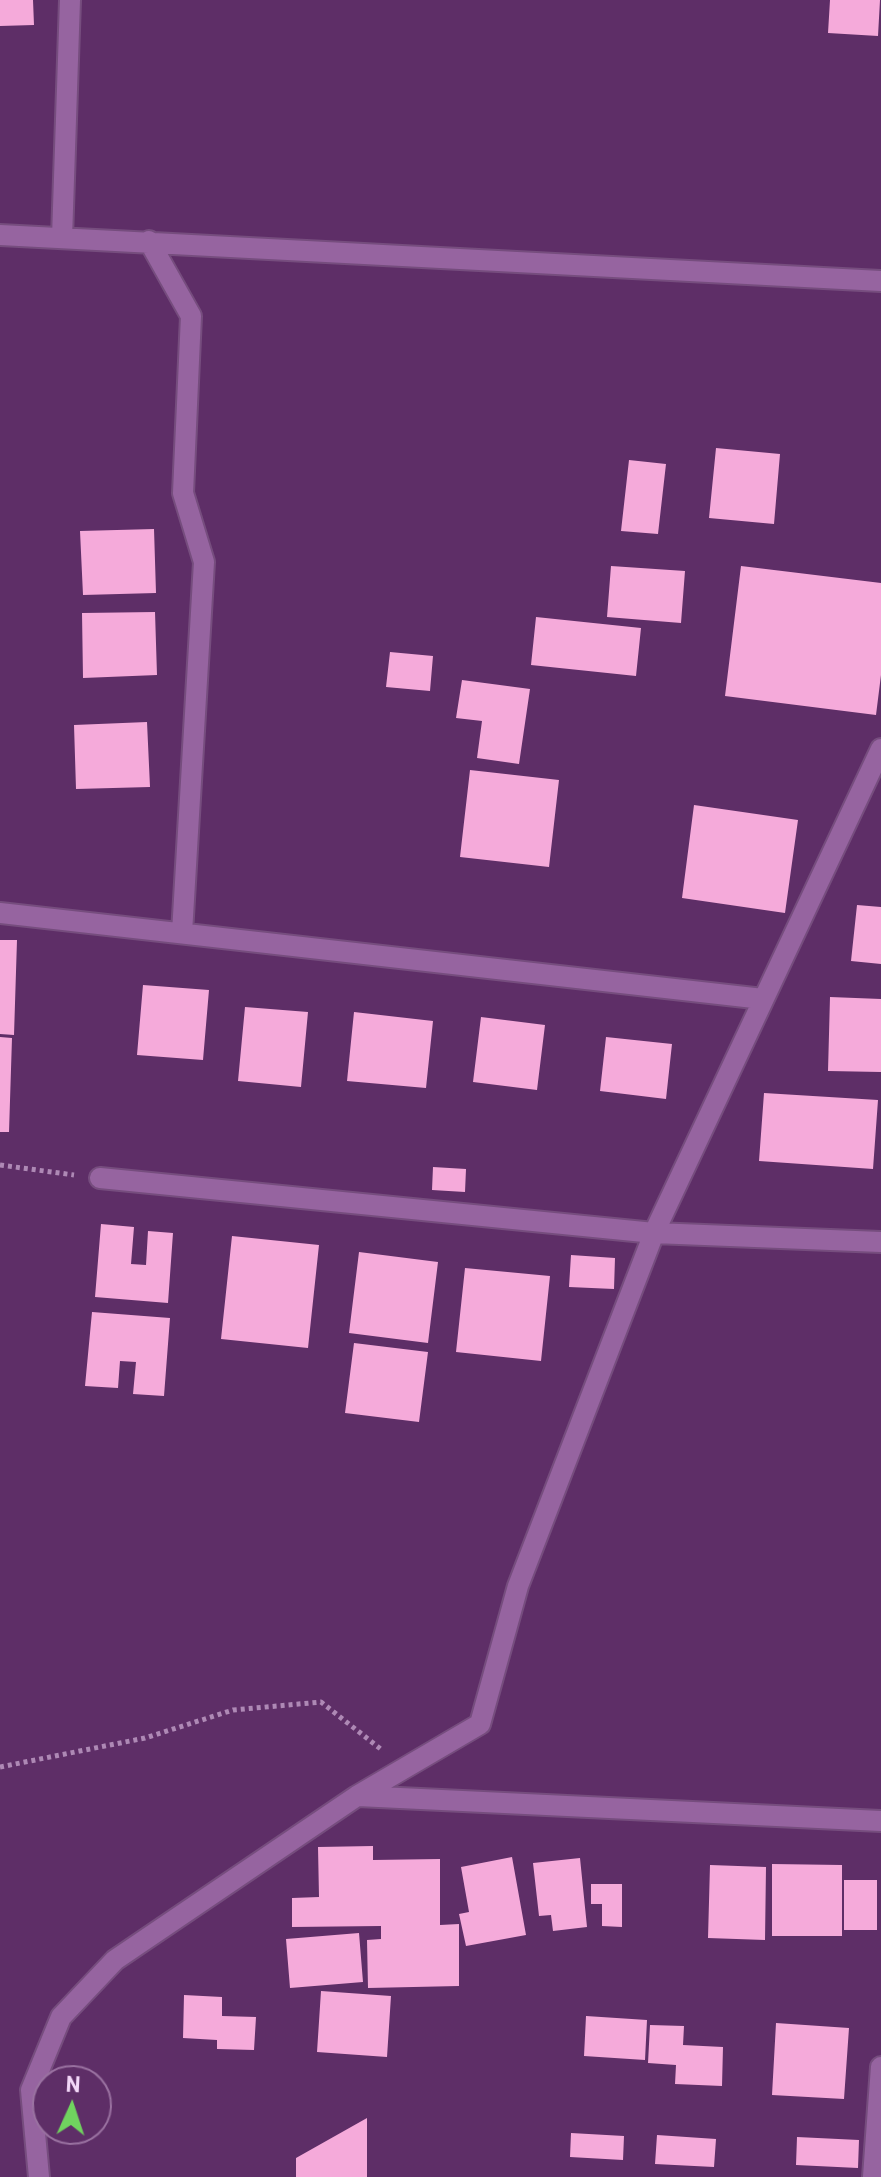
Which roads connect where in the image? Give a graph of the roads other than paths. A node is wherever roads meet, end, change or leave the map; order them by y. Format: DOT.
graph roads {
  1 [pos="70,0"];
  2 [pos="0,235"];
  3 [pos="62,238"];
  4 [pos="149,241"];
  5 [pos="881,281"];
  6 [pos="881,748"];
  7 [pos="0,913"];
  8 [pos="182,933"];
  9 [pos="763,999"];
  10 [pos="100,1178"];
  11 [pos="654,1233"];
  12 [pos="881,1242"];
  13 [pos="357,1796"];
  14 [pos="881,1821"];
  15 [pos="881,2067"];
  16 [pos="39,2177"];
  17 [pos="873,2177"];
  1 -- 3 [label="street"];
  2 -- 3 [label="street"];
  3 -- 4 [label="street"];
  4 -- 5 [label="street"];
  4 -- 8 [label="street"];
  6 -- 9 [label="street"];
  7 -- 8 [label="street"];
  8 -- 9 [label="street"];
  9 -- 11 [label="street"];
  10 -- 11 [label="street"];
  11 -- 12 [label="street"];
  11 -- 13 [label="street"];
  13 -- 14 [label="street"];
  13 -- 16 [label="street"];
  15 -- 17 [label="street"];
}
